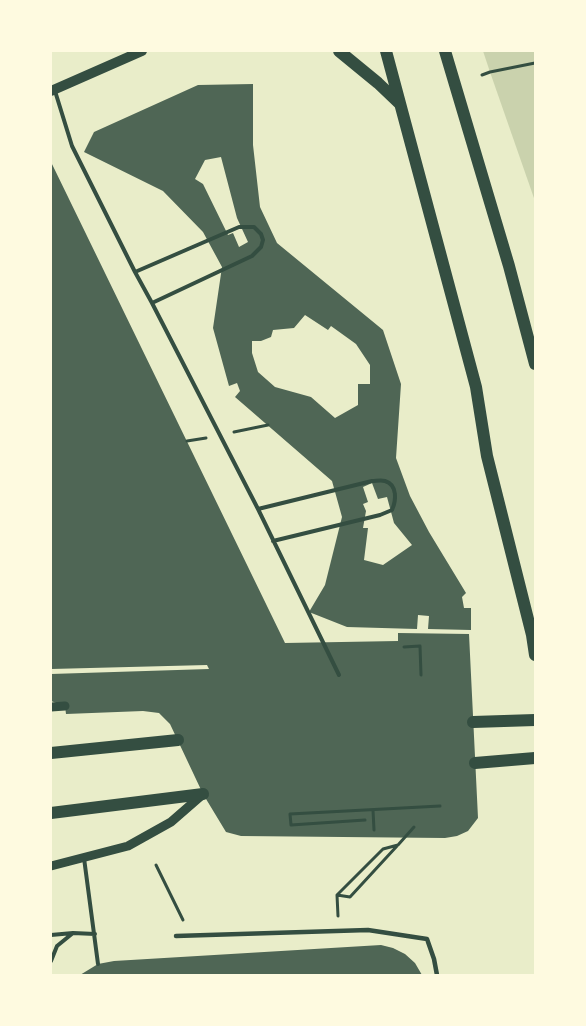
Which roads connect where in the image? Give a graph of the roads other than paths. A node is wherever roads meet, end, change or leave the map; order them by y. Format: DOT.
graph roads {
  1 [pos="142,51"];
  2 [pos="340,51"];
  3 [pos="386,51"];
  4 [pos="445,51"];
  5 [pos="53,91"];
  6 [pos="400,104"];
  7 [pos="135,272"];
  8 [pos="152,303"];
  9 [pos="535,364"];
  10 [pos="258,509"];
  11 [pos="273,541"];
  12 [pos="535,655"];
  13 [pos="339,675"];
  14 [pos="65,706"];
  15 [pos="51,707"];
  16 [pos="535,720"];
  17 [pos="473,722"];
  18 [pos="178,740"];
  19 [pos="51,753"];
  20 [pos="535,758"];
  21 [pos="475,763"];
  22 [pos="203,794"];
  23 [pos="51,813"];
  24 [pos="84,858"];
  25 [pos="51,866"];
  26 [pos="73,933"];
  27 [pos="95,934"];
  28 [pos="51,935"];
  29 [pos="176,936"];
  30 [pos="51,961"];
  31 [pos="98,964"];
  32 [pos="437,975"];
  1 -- 5 [label="main road"];
  2 -- 6 [label="main road"];
  3 -- 6 [label="main road"];
  4 -- 9 [label="main road"];
  5 -- 7 [label="lane"];
  6 -- 12 [label="main road"];
  7 -- 8 [label="lane"];
  7 -- 8 [label="lane"];
  8 -- 10 [label="lane"];
  10 -- 11 [label="lane"];
  10 -- 11 [label="lane"];
  11 -- 13 [label="lane"];
  14 -- 15 [label="street"];
  16 -- 17 [label="main road"];
  18 -- 19 [label="main road"];
  20 -- 21 [label="main road"];
  22 -- 23 [label="main road"];
  22 -- 24 [label="street"];
  24 -- 25 [label="street"];
  24 -- 27 [label="lane"];
  26 -- 27 [label="lane"];
  26 -- 28 [label="lane"];
  26 -- 30 [label="lane"];
  27 -- 31 [label="lane"];
  29 -- 32 [label="street"];
}
